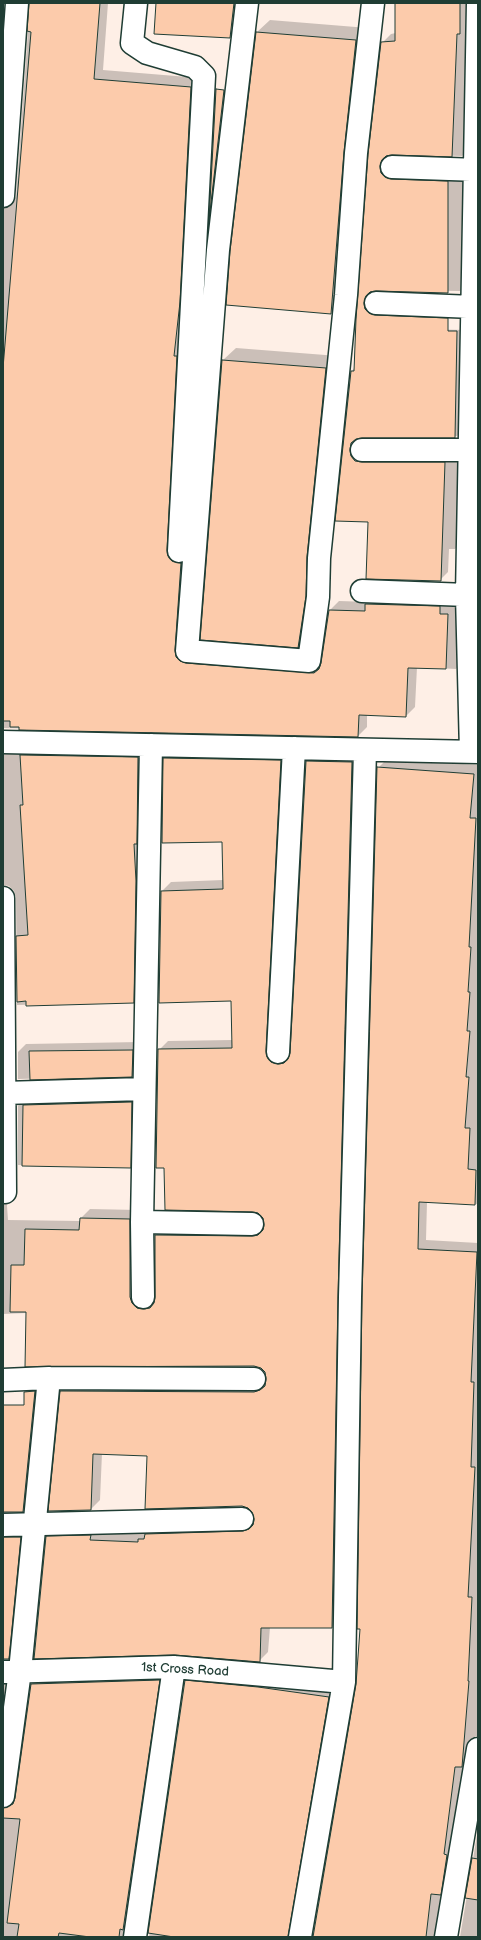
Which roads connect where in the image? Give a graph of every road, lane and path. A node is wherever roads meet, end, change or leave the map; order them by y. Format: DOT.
graph roads {
  1 [pos="17,3"];
  2 [pos="136,3"];
  3 [pos="247,3"];
  4 [pos="373,3"];
  5 [pos="478,3"];
  6 [pos="392,167"];
  7 [pos="476,170"];
  8 [pos="3,196"];
  9 [pos="376,303"];
  10 [pos="473,307"];
  11 [pos="362,450"];
  12 [pos="469,450"];
  13 [pos="362,591"];
  14 [pos="467,595"];
  15 [pos="175,618"];
  16 [pos="3,742"];
  17 [pos="151,745"];
  18 [pos="294,748"];
  19 [pos="365,750"];
  20 [pos="474,752"];
  21 [pos="3,898"];
  22 [pos="278,1052"];
  23 [pos="144,1089"];
  24 [pos="4,1093"];
  25 [pos="5,1192"];
  26 [pos="142,1222"];
  27 [pos="252,1224"];
  28 [pos="143,1297"];
  29 [pos="49,1378"];
  30 [pos="254,1379"];
  31 [pos="3,1380"];
  32 [pos="242,1519"];
  33 [pos="3,1525"];
  34 [pos="35,1525"];
  35 [pos="174,1667"];
  36 [pos="11,1671"];
  37 [pos="344,1682"];
  38 [pos="478,1749"];
  39 [pos="3,1796"];
  40 [pos="135,1937"];
  41 [pos="300,1937"];
  42 [pos="446,1937"];
  1 -- 8 [label="street"];
  2 -- 15 [label="street"];
  3 -- 4 [label="street"];
  5 -- 7 [label="street"];
  6 -- 7 [label="street"];
  7 -- 10 [label="street"];
  9 -- 10 [label="street"];
  10 -- 12 [label="street"];
  11 -- 12 [label="street"];
  12 -- 14 [label="street"];
  13 -- 14 [label="street"];
  14 -- 20 [label="street"];
  16 -- 17 [label="street"];
  17 -- 18 [label="street"];
  17 -- 23 [label="street"];
  18 -- 19 [label="street"];
  18 -- 22 [label="street"];
  19 -- 20 [label="street"];
  19 -- 37 [label="street"];
  21 -- 24 [label="street"];
  23 -- 24 [label="street"];
  23 -- 26 [label="street"];
  24 -- 25 [label="street"];
  26 -- 27 [label="street"];
  26 -- 28 [label="street"];
  29 -- 30 [label="street"];
  29 -- 31 [label="street"];
  29 -- 34 [label="street"];
  32 -- 34 [label="street"];
  33 -- 34 [label="street"];
  34 -- 36 [label="street"];
  35 -- 36 [label="street, 1st Cross Road"];
  35 -- 37 [label="street, 1st Cross Road"];
  35 -- 40 [label="street"];
  36 -- 39 [label="street"];
  37 -- 41 [label="street"];
  38 -- 42 [label="street"];
}
